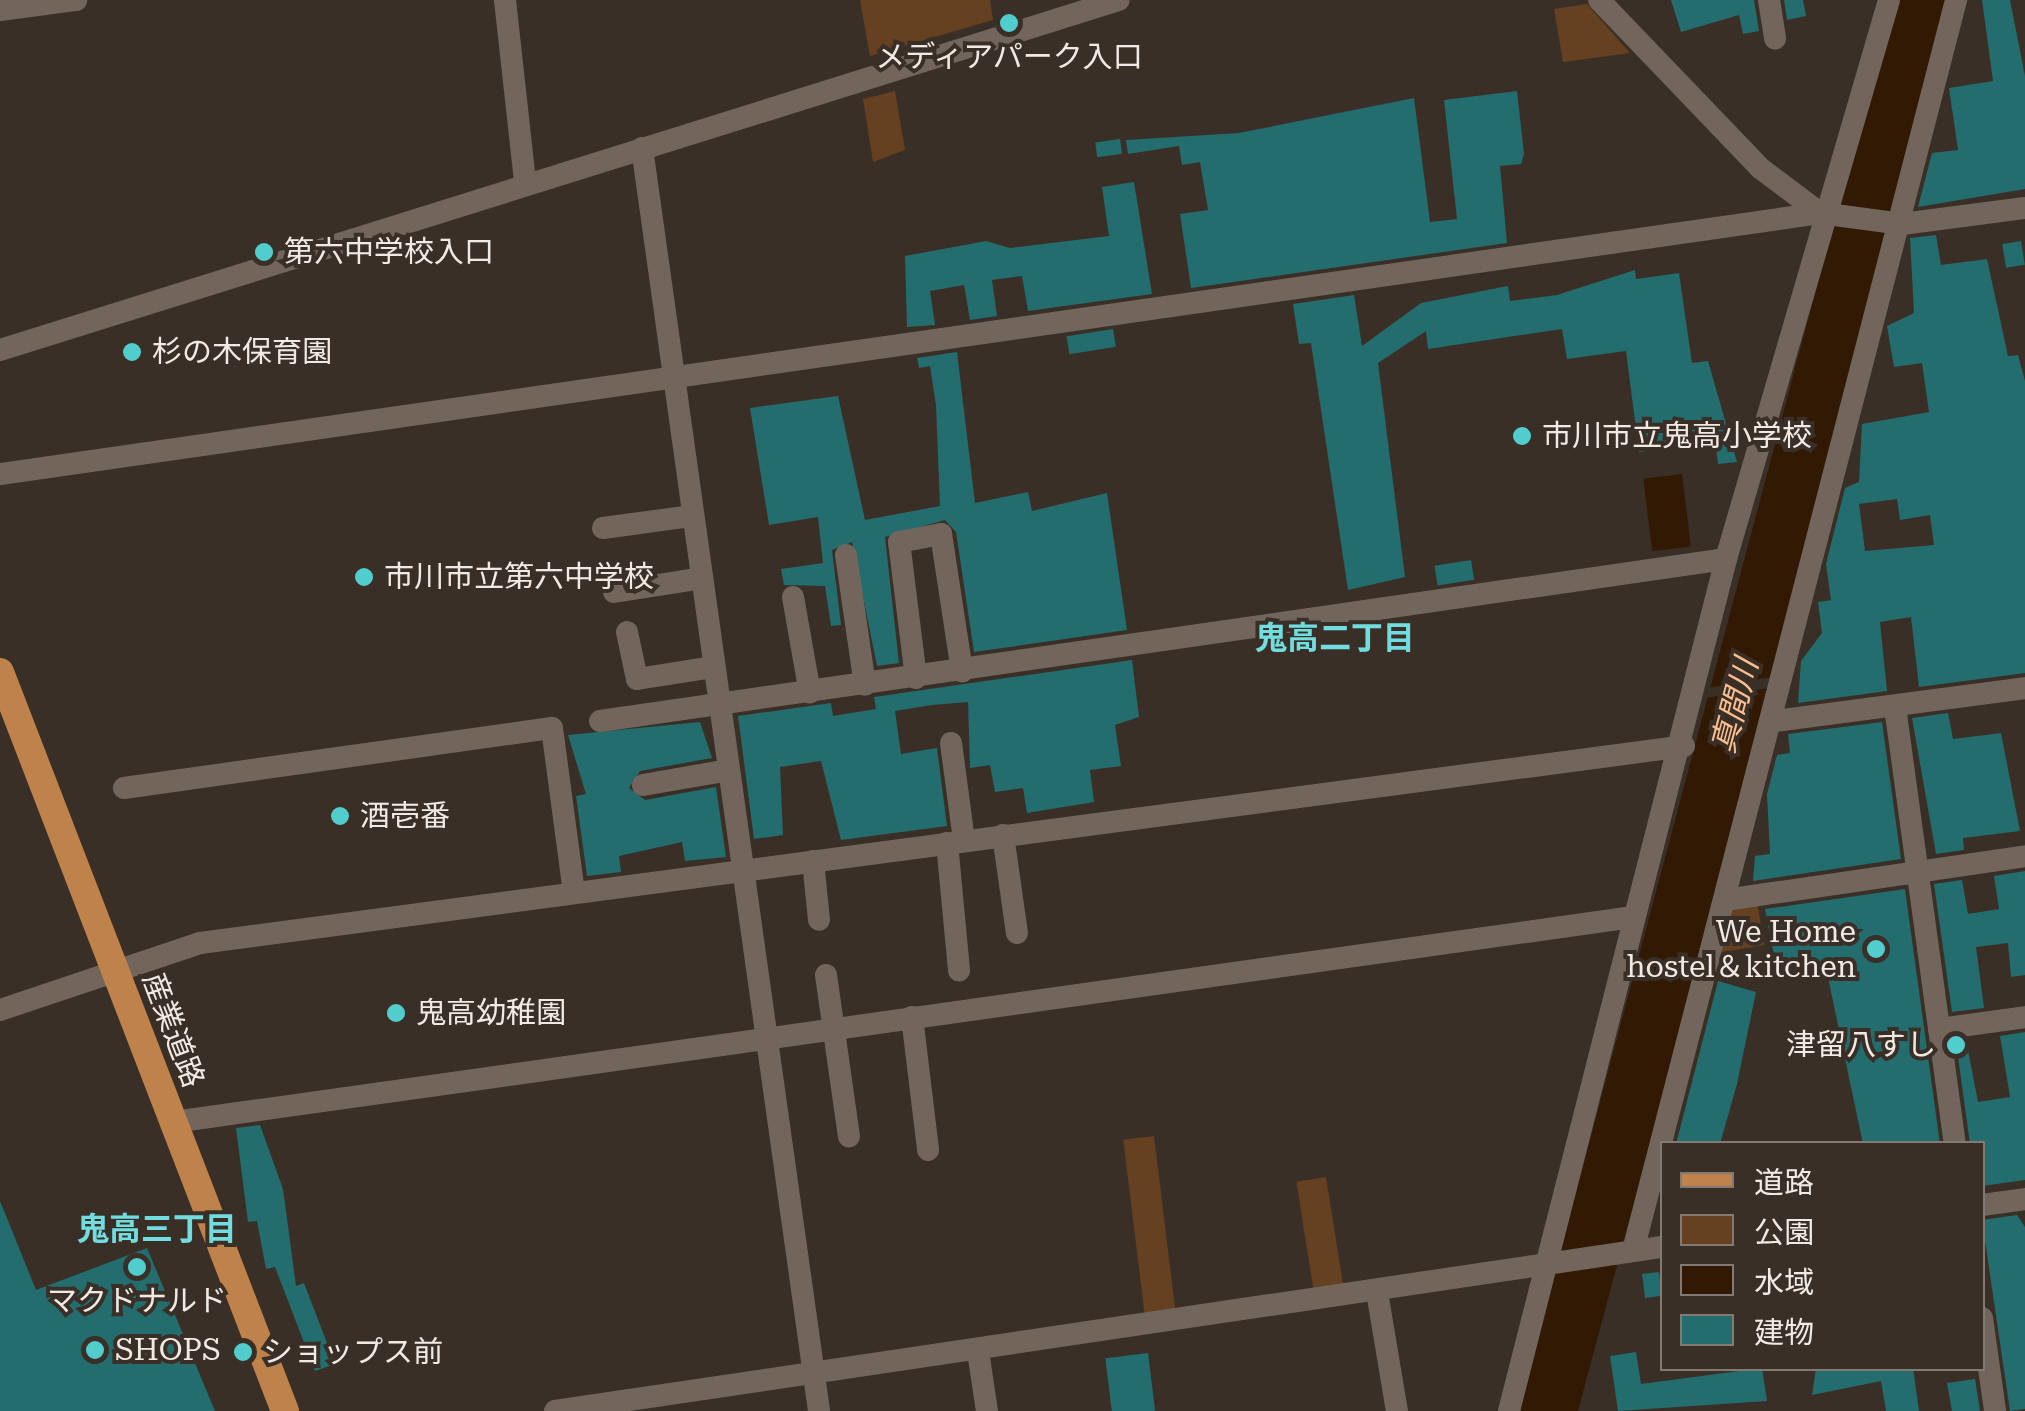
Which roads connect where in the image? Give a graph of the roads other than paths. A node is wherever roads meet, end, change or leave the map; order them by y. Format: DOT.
graph roads {
  1 [pos="76,0"];
  2 [pos="505,0"];
  3 [pos="1119,0"];
  4 [pos="1598,0"];
  5 [pos="1769,0"];
  6 [pos="1889,0"];
  7 [pos="1956,0"];
  8 [pos="0,10"];
  9 [pos="1775,39"];
  10 [pos="642,148"];
  11 [pos="525,181"];
  12 [pos="2025,208"];
  13 [pos="1827,214"];
  14 [pos="1897,223"];
  15 [pos="0,350"];
  16 [pos="672,377"];
  17 [pos="0,474"];
  18 [pos="692,516"];
  19 [pos="603,528"];
  20 [pos="846,555"];
  21 [pos="1726,559"];
  22 [pos="702,578"];
  23 [pos="614,592"];
  24 [pos="793,597"];
  25 [pos="628,632"];
  26 [pos="714,668"];
  27 [pos="962,671"];
  28 [pos="0,672"];
  29 [pos="916,678"];
  30 [pos="864,685"];
  31 [pos="2025,688"];
  32 [pos="810,693"];
  33 [pos="720,706"];
  34 [pos="1895,706"];
  35 [pos="1775,721"];
  36 [pos="600,722"];
  37 [pos="951,743"];
  38 [pos="1684,746"];
  39 [pos="728,770"];
  40 [pos="643,785"];
  41 [pos="124,788"];
  42 [pos="1003,835"];
  43 [pos="956,842"];
  44 [pos="2025,856"];
  45 [pos="812,862"];
  46 [pos="742,871"];
  47 [pos="1918,872"];
  48 [pos="574,894"];
  49 [pos="1725,900"];
  50 [pos="1632,917"];
  51 [pos="819,920"];
  52 [pos="1017,933"];
  53 [pos="114,970"];
  54 [pos="959,970"];
  55 [pos="826,974"];
  56 [pos="0,1010"];
  57 [pos="2025,1016"];
  58 [pos="912,1017"];
  59 [pos="832,1028"];
  60 [pos="1939,1029"];
  61 [pos="766,1037"];
  62 [pos="174,1122"];
  63 [pos="849,1136"];
  64 [pos="1955,1141"];
  65 [pos="928,1150"];
  66 [pos="2025,1199"];
  67 [pos="1985,1204"];
  68 [pos="1660,1247"];
  69 [pos="1630,1251"];
  70 [pos="1551,1266"];
  71 [pos="1378,1292"];
  72 [pos="1985,1339"];
  73 [pos="978,1351"];
  74 [pos="814,1374"];
  75 [pos="286,1411"];
  76 [pos="555,1411"];
  77 [pos="819,1411"];
  78 [pos="987,1411"];
  79 [pos="1397,1411"];
  80 [pos="1508,1411"];
  81 [pos="1995,1411"];
  1 -- 8 [label="street"];
  2 -- 11 [label="street"];
  3 -- 10 [label="street"];
  4 -- 13 [label="street"];
  5 -- 9 [label="street"];
  6 -- 13 [label="street"];
  7 -- 14 [label="street"];
  10 -- 11 [label="street"];
  10 -- 16 [label="street"];
  11 -- 15 [label="street"];
  12 -- 14 [label="street"];
  13 -- 14 [label="street"];
  13 -- 16 [label="street"];
  13 -- 21 [label="street"];
  14 -- 35 [label="street"];
  16 -- 17 [label="street"];
  16 -- 18 [label="street"];
  18 -- 19 [label="street"];
  18 -- 22 [label="street"];
  20 -- 30 [label="street"];
  21 -- 27 [label="street"];
  21 -- 38 [label="street"];
  22 -- 23 [label="street"];
  22 -- 26 [label="street"];
  24 -- 32 [label="street"];
  25 -- 26 [label="street"];
  26 -- 33 [label="street"];
  27 -- 29 [label="street"];
  27 -- 29 [label="street"];
  28 -- 53 [label="main road, 産業道路"];
  29 -- 30 [label="street"];
  30 -- 32 [label="street"];
  31 -- 34 [label="street"];
  32 -- 33 [label="street"];
  33 -- 36 [label="street"];
  33 -- 39 [label="street"];
  34 -- 35 [label="street"];
  34 -- 47 [label="street"];
  35 -- 49 [label="street"];
  37 -- 43 [label="street"];
  38 -- 42 [label="street"];
  38 -- 50 [label="street"];
  39 -- 40 [label="street"];
  39 -- 46 [label="street"];
  41 -- 48 [label="street"];
  42 -- 43 [label="street"];
  42 -- 52 [label="street"];
  43 -- 45 [label="street"];
  43 -- 54 [label="street"];
  44 -- 47 [label="street"];
  45 -- 46 [label="street"];
  45 -- 51 [label="street"];
  46 -- 48 [label="street"];
  46 -- 61 [label="street"];
  47 -- 49 [label="street"];
  47 -- 60 [label="street"];
  48 -- 53 [label="street"];
  49 -- 69 [label="street"];
  50 -- 58 [label="street"];
  50 -- 70 [label="street"];
  53 -- 56 [label="street"];
  53 -- 62 [label="main road, 産業道路"];
  55 -- 59 [label="street"];
  57 -- 60 [label="street"];
  58 -- 59 [label="street"];
  58 -- 65 [label="street"];
  59 -- 61 [label="street"];
  59 -- 63 [label="street"];
  60 -- 64 [label="street"];
  61 -- 62 [label="street"];
  61 -- 74 [label="street"];
  62 -- 75 [label="main road, 産業道路"];
  66 -- 67 [label="street"];
  68 -- 69 [label="street"];
  69 -- 70 [label="street"];
  70 -- 71 [label="street"];
  70 -- 80 [label="street"];
  71 -- 73 [label="street"];
  71 -- 79 [label="street"];
  72 -- 81 [label="street"];
  73 -- 74 [label="street"];
  73 -- 78 [label="street"];
  74 -- 76 [label="street"];
  74 -- 77 [label="street"];
}
